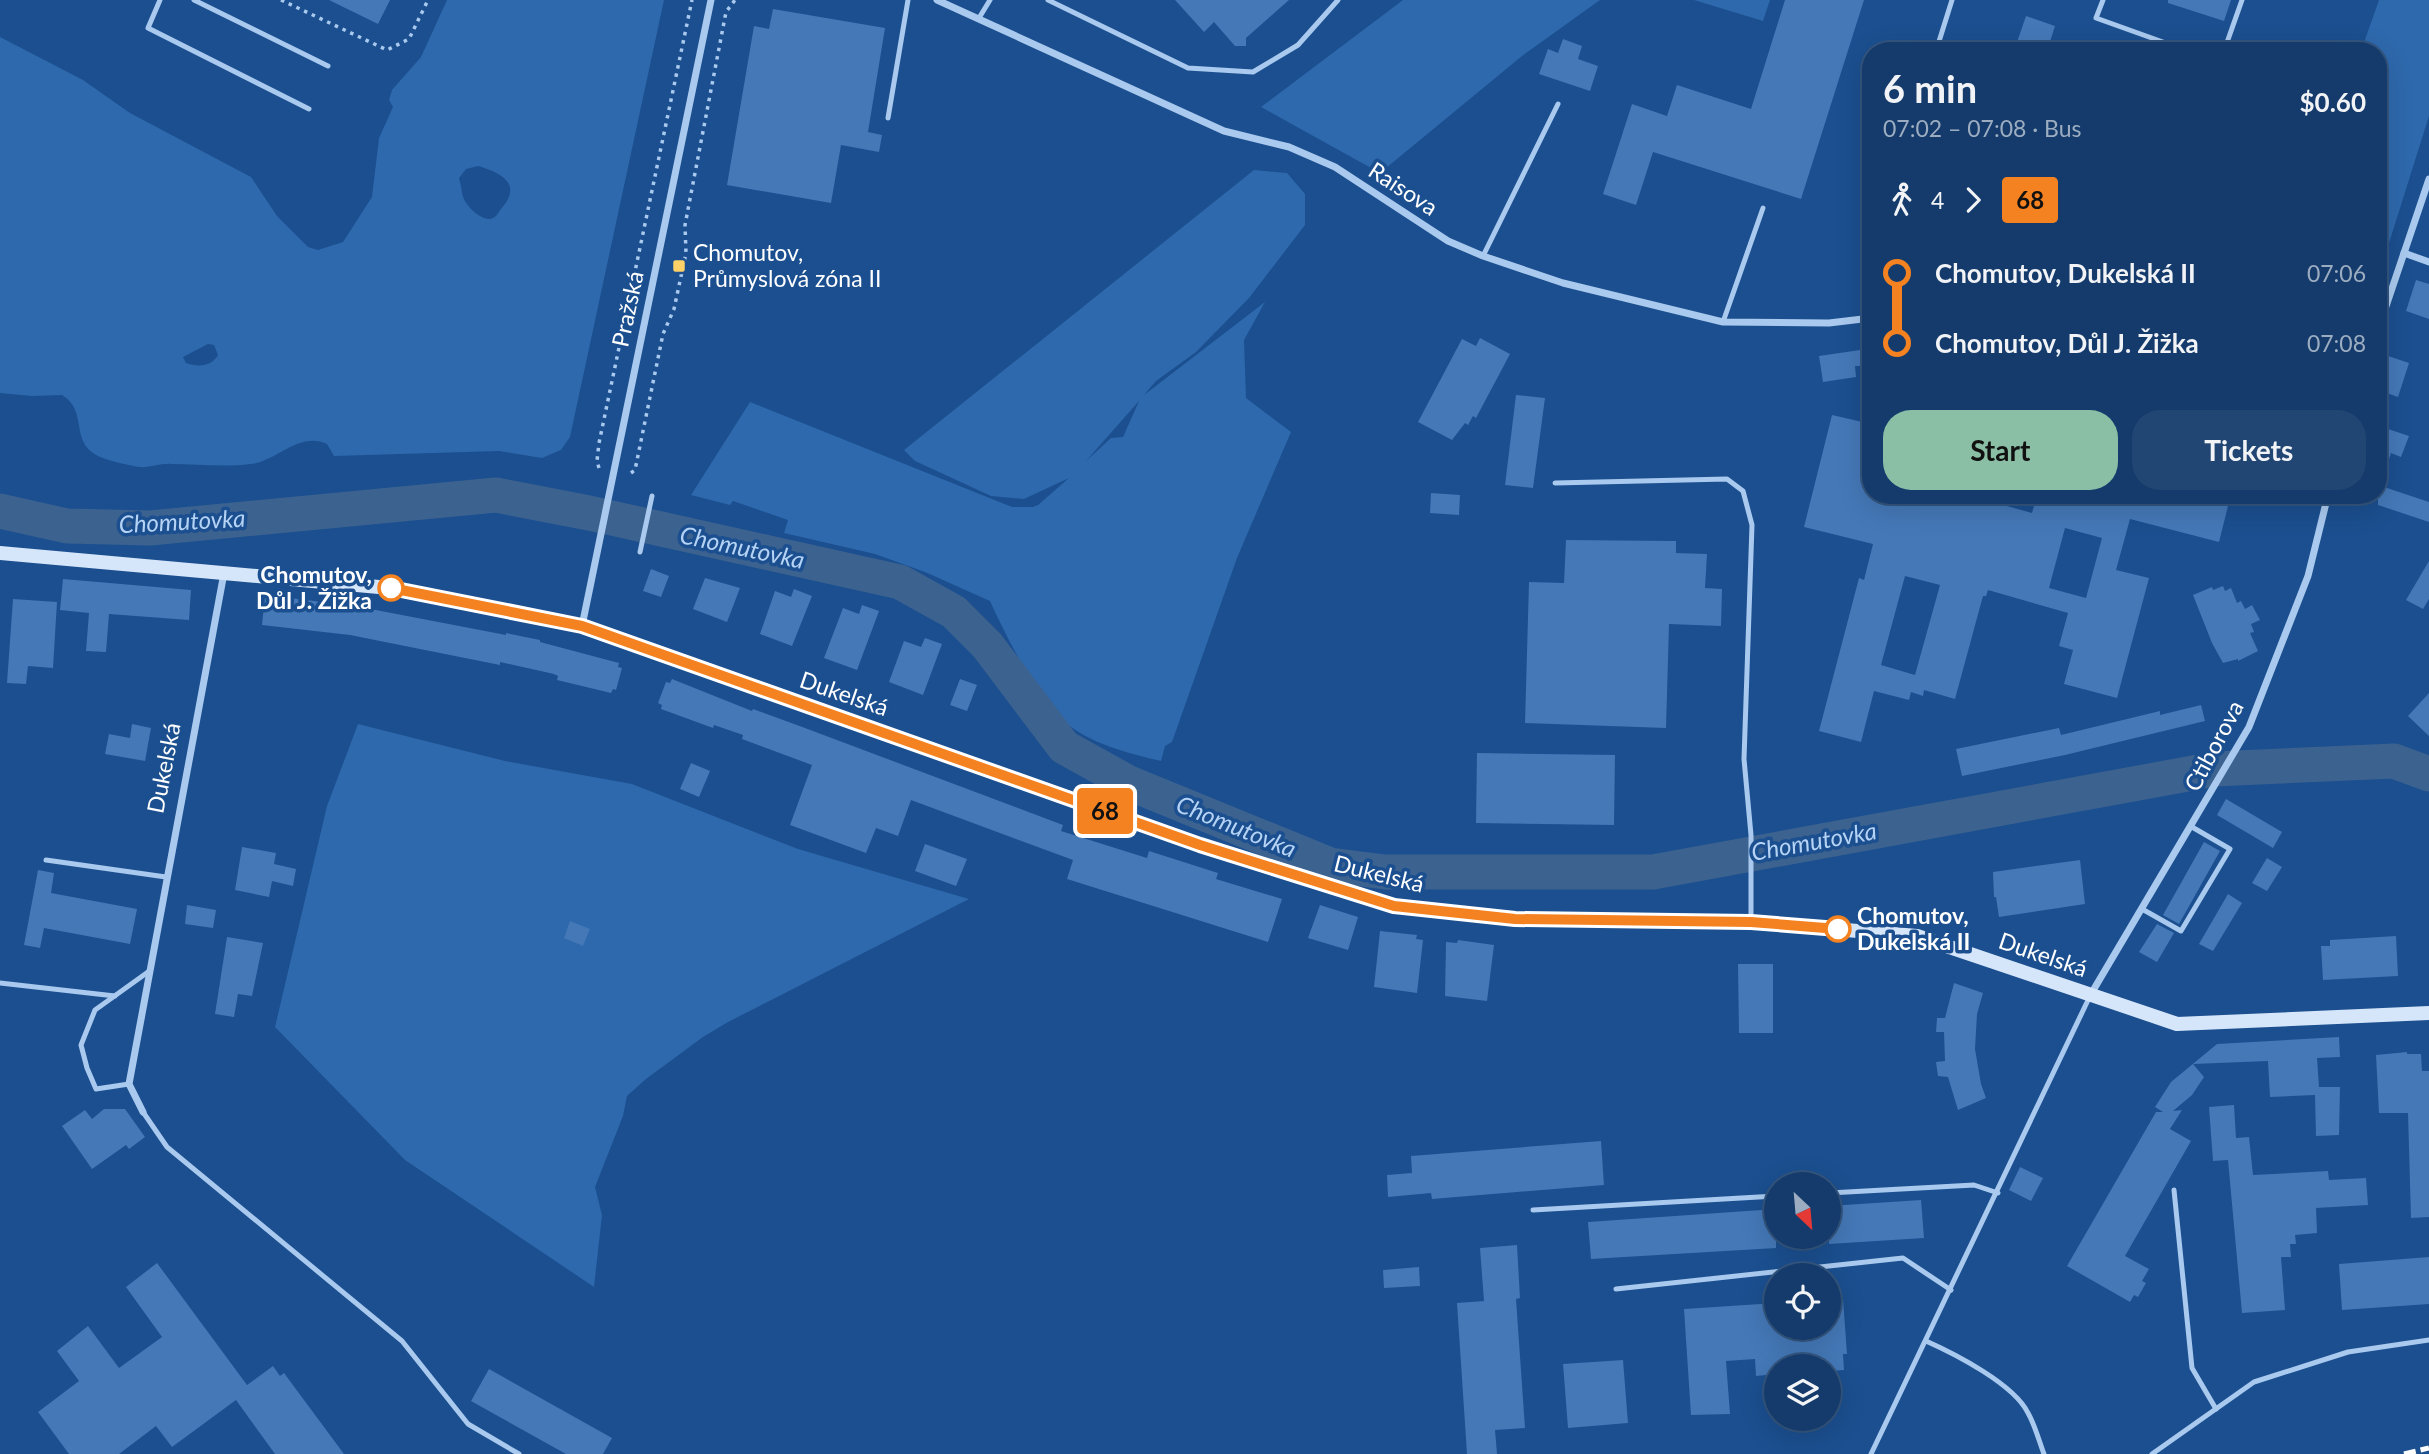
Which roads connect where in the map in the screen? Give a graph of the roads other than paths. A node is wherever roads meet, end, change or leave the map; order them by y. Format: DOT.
graph roads {
  1 [pos="160,0"];
  2 [pos="194,0"];
  3 [pos="711,0"];
  4 [pos="908,0"];
  5 [pos="937,0"];
  6 [pos="990,0"];
  7 [pos="1048,0"];
  8 [pos="1338,0"];
  9 [pos="1952,0"];
  10 [pos="2103,0"];
  11 [pos="2242,0"];
  12 [pos="979,18"];
  13 [pos="1939,42"];
  14 [pos="2164,42"];
  15 [pos="2227,42"];
  16 [pos="328,66"];
  17 [pos="1558,104"];
  18 [pos="309,109"];
  19 [pos="888,118"];
  20 [pos="2429,179"];
  21 [pos="1763,208"];
  22 [pos="2404,253"];
  23 [pos="1483,256"];
  24 [pos="2429,262"];
  25 [pos="2387,303"];
  26 [pos="1862,319"];
  27 [pos="1723,321"];
  28 [pos="1555,483"];
  29 [pos="652,496"];
  30 [pos="2326,504"];
  31 [pos="640,552"];
  32 [pos="0,553"];
  33 [pos="224,572"];
  34 [pos="582,626"];
  35 [pos="2192,827"];
  36 [pos="46,860"];
  37 [pos="166,877"];
  38 [pos="2142,909"];
  39 [pos="1751,922"];
  40 [pos="148,972"];
  41 [pos="0,983"];
  42 [pos="2090,995"];
  43 [pos="115,996"];
  44 [pos="2429,1013"];
  45 [pos="128,1084"];
  46 [pos="143,1112"];
  47 [pos="2174,1190"];
  48 [pos="1841,1192"];
  49 [pos="1998,1193"];
  50 [pos="1764,1197"];
  51 [pos="1533,1210"];
  52 [pos="1616,1289"];
  53 [pos="1951,1290"];
  54 [pos="2429,1340"];
  55 [pos="1926,1341"];
  56 [pos="2216,1409"];
  57 [pos="519,1454"];
  58 [pos="1871,1454"];
  59 [pos="2043,1454"];
  60 [pos="2152,1454"];
  1 -- 18 [label="lane"];
  2 -- 16 [label="lane"];
  3 -- 34 [label="street, Pražská"];
  4 -- 19 [label="lane"];
  5 -- 12 [label="street, Raisova"];
  6 -- 12 [label="lane"];
  7 -- 8 [label="lane"];
  9 -- 13 [label="lane"];
  10 -- 14 [label="lane"];
  11 -- 15 [label="lane"];
  12 -- 23 [label="street, Raisova"];
  17 -- 23 [label="lane"];
  20 -- 22 [label="street"];
  21 -- 27 [label="lane"];
  22 -- 24 [label="street"];
  22 -- 25 [label="street"];
  23 -- 27 [label="street, Raisova"];
  26 -- 27 [label="street, Raisova"];
  28 -- 39 [label="lane"];
  29 -- 31 [label="lane"];
  30 -- 35 [label="street, Ctiborova"];
  32 -- 33 [label="street, Dukelská"];
  33 -- 34 [label="street, Dukelská"];
  33 -- 37 [label="street, Dukelská"];
  34 -- 39 [label="street, Dukelská"];
  35 -- 38 [label="street, Ctiborova"];
  35 -- 38 [label="lane"];
  36 -- 37 [label="lane"];
  37 -- 40 [label="street, Dukelská"];
  38 -- 42 [label="street, Ctiborova"];
  39 -- 42 [label="street, Dukelská"];
  40 -- 43 [label="lane"];
  40 -- 45 [label="street, Dukelská"];
  41 -- 43 [label="lane"];
  42 -- 44 [label="street, Dukelská"];
  42 -- 49 [label="lane"];
  43 -- 45 [label="lane"];
  45 -- 46 [label="street"];
  46 -- 57 [label="lane"];
  47 -- 56 [label="lane"];
  48 -- 49 [label="lane"];
  49 -- 53 [label="lane"];
  50 -- 51 [label="lane"];
  52 -- 53 [label="lane"];
  53 -- 55 [label="lane"];
  54 -- 56 [label="lane"];
  55 -- 58 [label="lane"];
  55 -- 59 [label="lane"];
  56 -- 60 [label="lane"];
}
